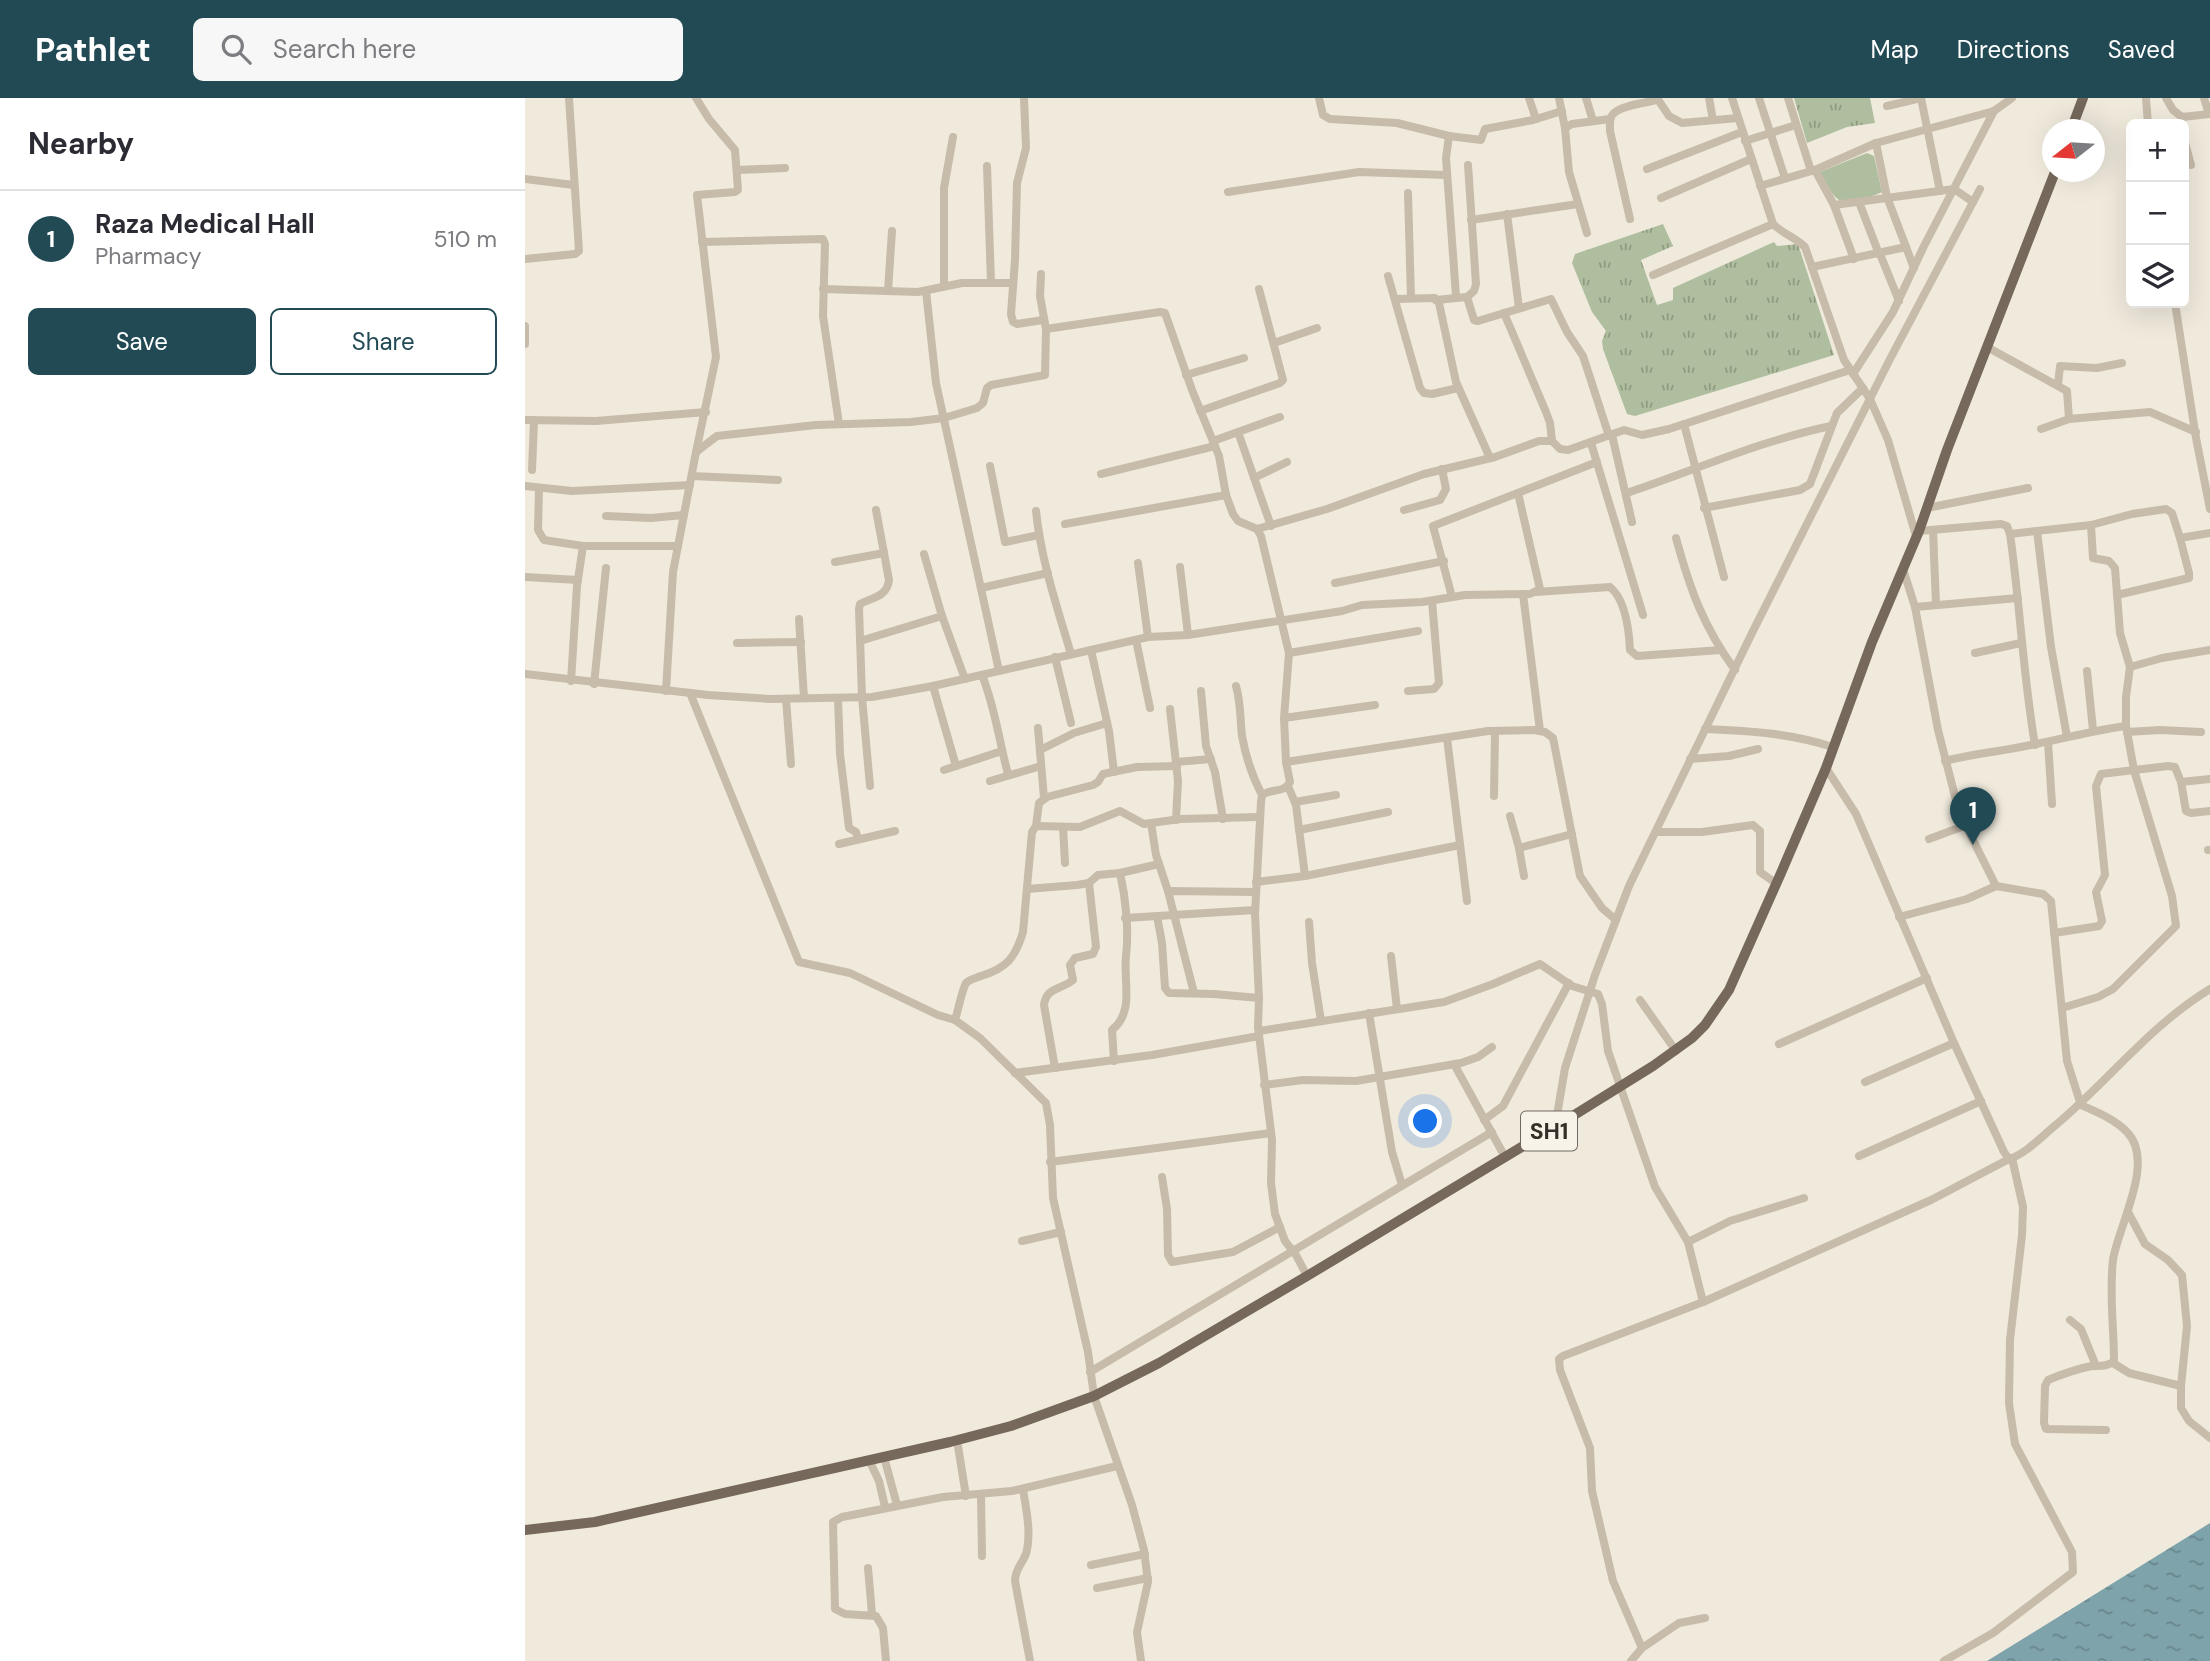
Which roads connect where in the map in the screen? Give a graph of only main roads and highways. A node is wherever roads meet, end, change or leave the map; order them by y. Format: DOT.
graph roads {
  1 [pos="2083,98"];
  2 [pos="2075,119"];
  3 [pos="2051,182"];
  4 [pos="525,1530"];
  1 -- 2 [label="main road"];
  3 -- 4 [label="main road, SH1"];
}
